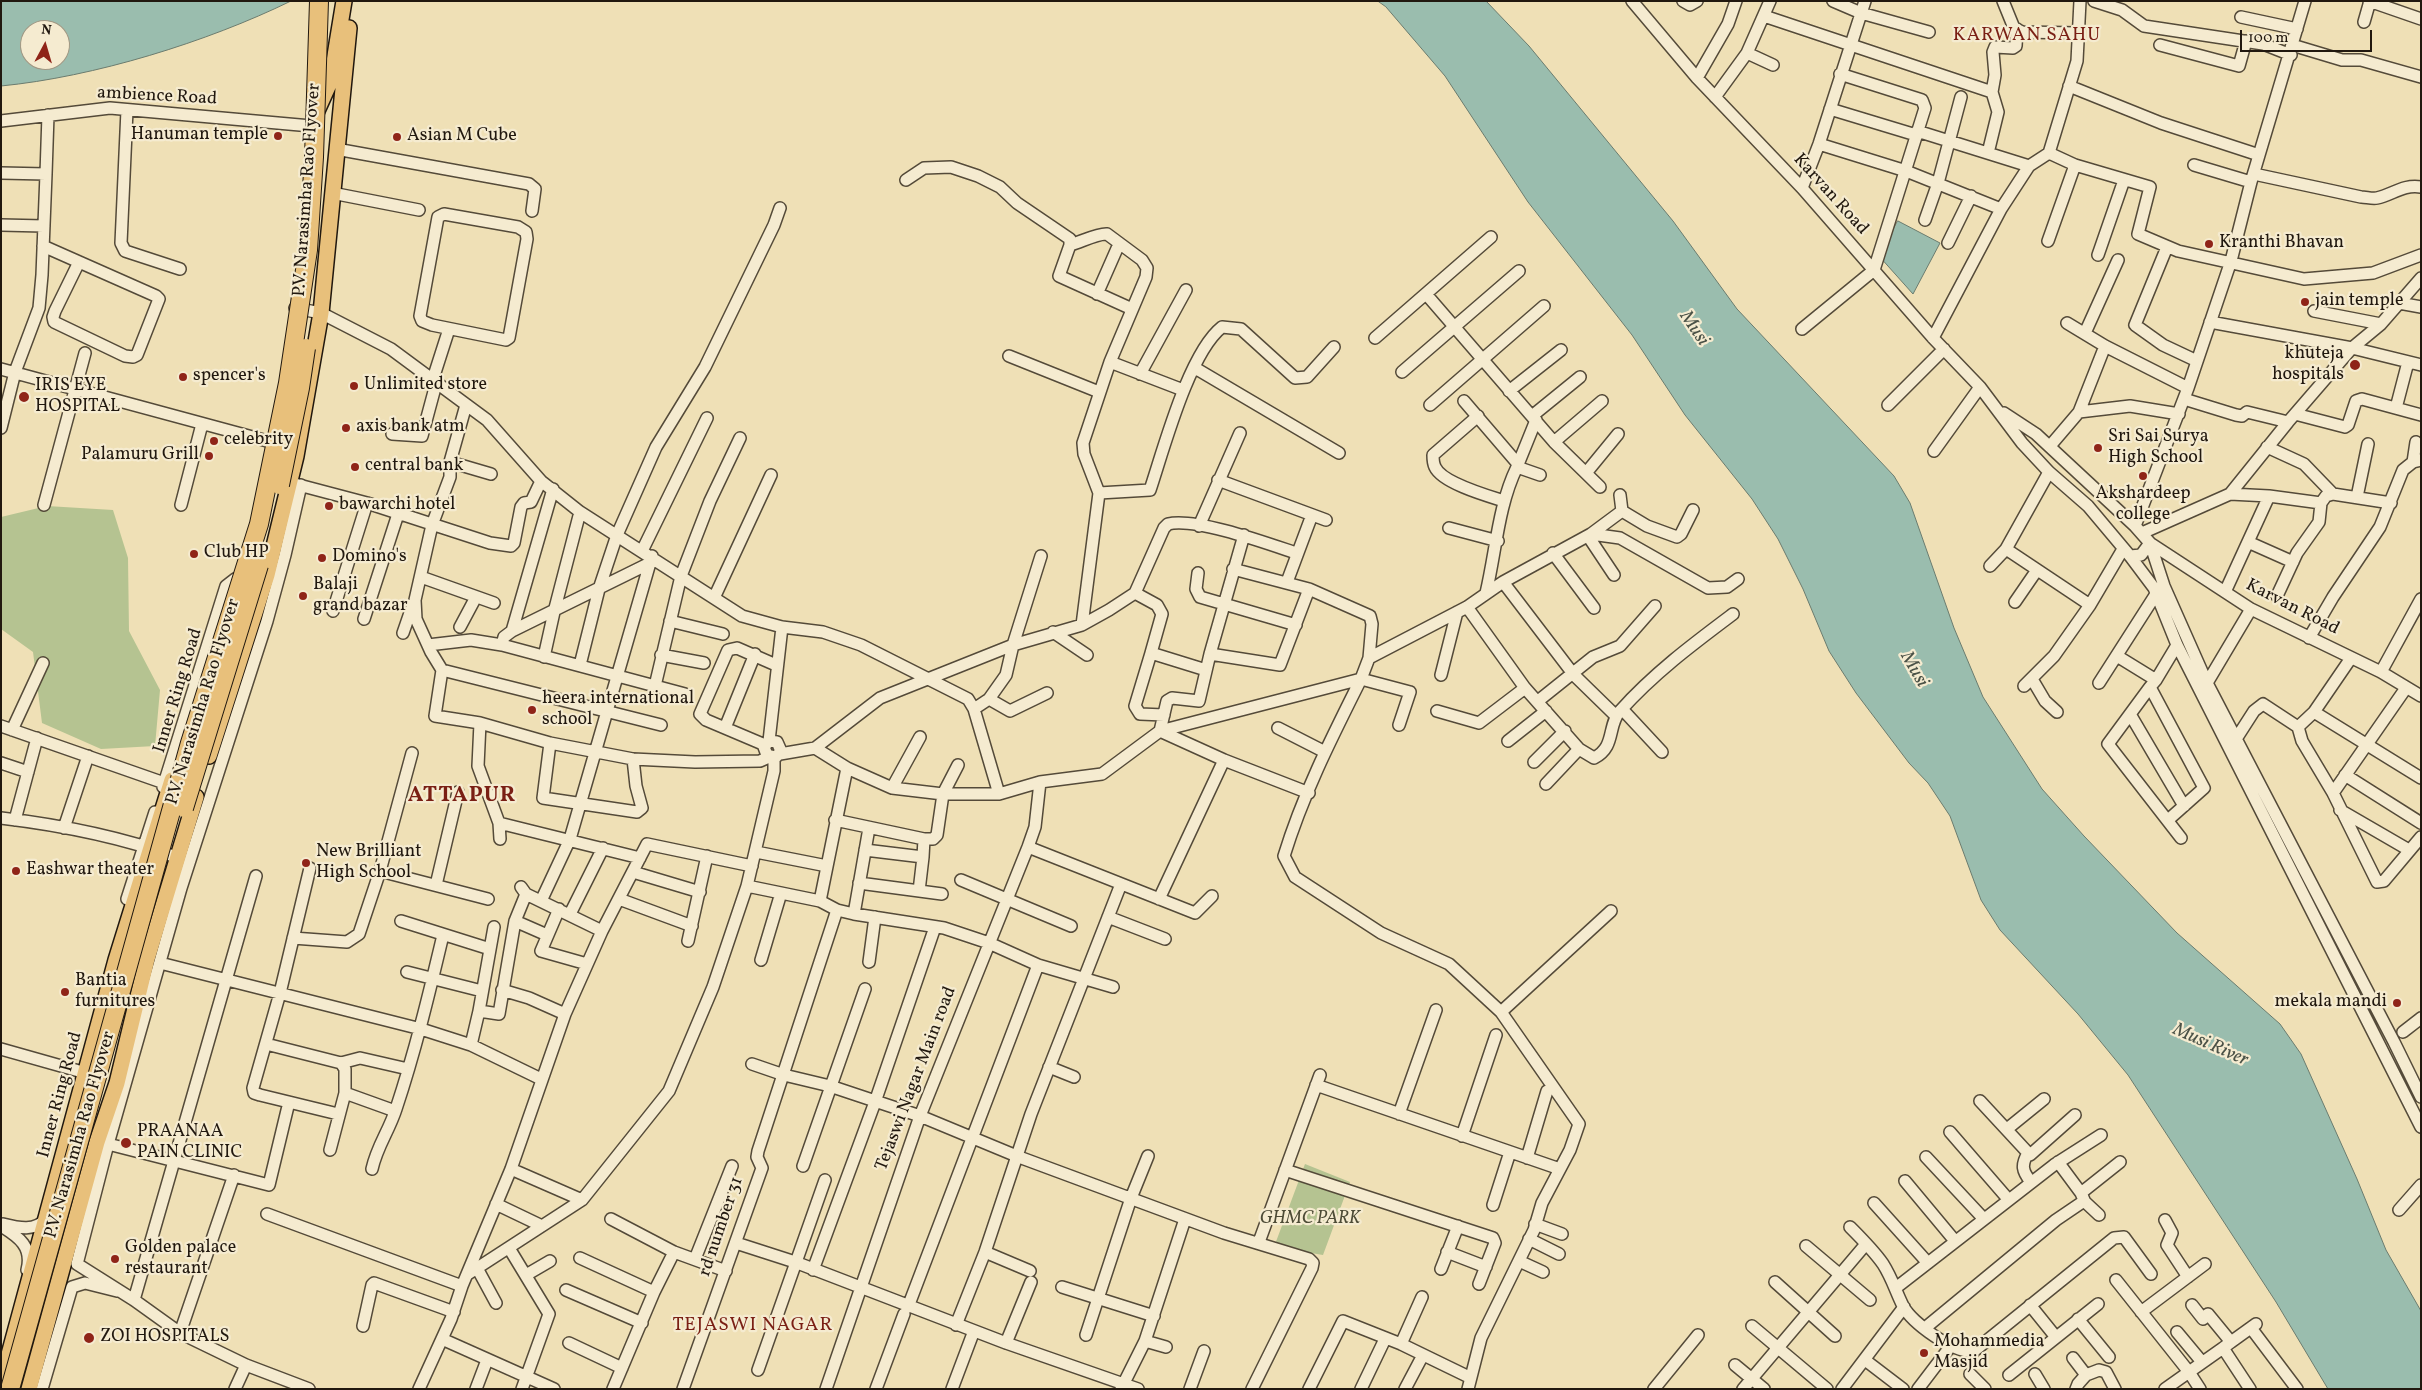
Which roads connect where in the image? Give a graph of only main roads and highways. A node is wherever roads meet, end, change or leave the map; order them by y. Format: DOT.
graph roads {
  1 [pos="319,1"];
  2 [pos="326,1"];
  3 [pos="344,1"];
  4 [pos="352,1"];
  5 [pos="345,24"];
  6 [pos="1,1384"];
  7 [pos="10,1389"];
  8 [pos="22,1389"];
  9 [pos="29,1389"];
  1 -- 7 [label="highway, P.V. Narasimha Rao Flyover, bridge"];
  2 -- 8 [label="highway, P.V. Narasimha Rao Flyover, bridge"];
  3 -- 5 [label="main road, Inner Ring Road"];
  4 -- 5 [label="main road, Inner Ring Road"];
  5 -- 6 [label="main road, Inner Ring Road"];
  5 -- 9 [label="main road, Inner Ring Road"];
}
